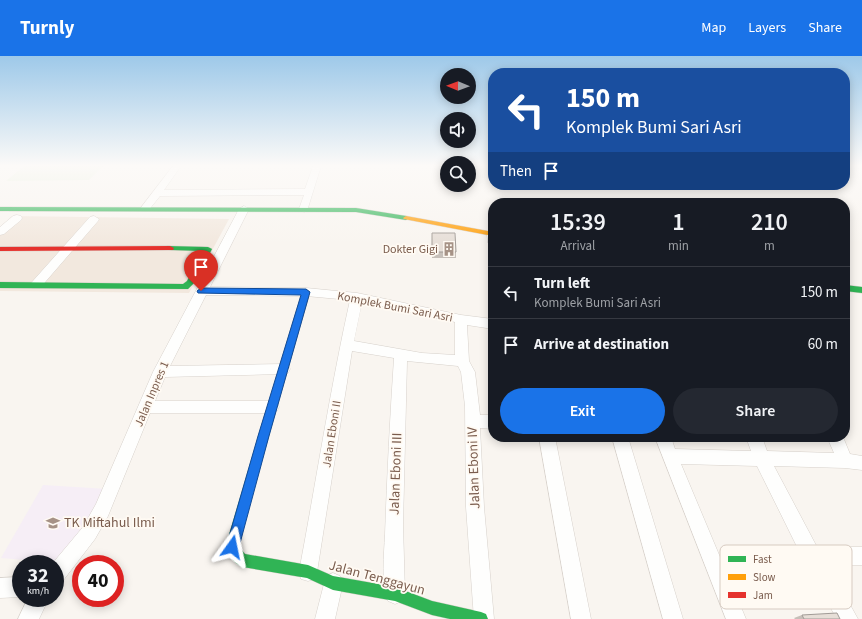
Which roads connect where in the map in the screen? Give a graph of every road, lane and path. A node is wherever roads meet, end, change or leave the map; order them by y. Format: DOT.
graph roads {
  1 [pos="266,192"];
  2 [pos="308,192"];
  3 [pos="156,193"];
  4 [pos="244,208"];
  5 [pos="0,209"];
  6 [pos="145,209"];
  7 [pos="304,209"];
  8 [pos="17,218"];
  9 [pos="94,219"];
  10 [pos="0,232"];
  11 [pos="488,236"];
  12 [pos="68,248"];
  13 [pos="0,249"];
  14 [pos="0,285"];
  15 [pos="36,285"];
  16 [pos="850,289"];
  17 [pos="862,290"];
  18 [pos="201,291"];
  19 [pos="306,292"];
  20 [pos="357,297"];
  21 [pos="461,319"];
  22 [pos="488,323"];
  23 [pos="347,345"];
  24 [pos="401,355"];
  25 [pos="462,361"];
  26 [pos="283,369"];
  27 [pos="160,372"];
  28 [pos="146,407"];
  29 [pos="272,407"];
  30 [pos="473,421"];
  31 [pos="488,422"];
  32 [pos="548,442"];
  33 [pos="621,442"];
  34 [pos="665,442"];
  35 [pos="756,442"];
  36 [pos="837,442"];
  37 [pos="670,456"];
  38 [pos="762,459"];
  39 [pos="845,461"];
  40 [pos="862,463"];
  41 [pos="806,545"];
  42 [pos="64,564"];
  43 [pos="308,572"];
  44 [pos="720,579"];
  45 [pos="333,583"];
  46 [pos="12,587"];
  47 [pos="0,588"];
  48 [pos="395,594"];
  49 [pos="34,607"];
  50 [pos="732,609"];
  51 [pos="842,609"];
  52 [pos="432,613"];
  53 [pos="28,619"];
  54 [pos="325,619"];
  55 [pos="480,619"];
  56 [pos="484,619"];
  57 [pos="581,619"];
  58 [pos="673,619"];
  59 [pos="736,619"];
  60 [pos="848,619"];
  1 -- 3 [label="street"];
  2 -- 7 [label="street"];
  3 -- 6 [label="street"];
  4 -- 6 [label="street"];
  4 -- 7 [label="street"];
  4 -- 18 [label="street, Jalan Inpres 1"];
  5 -- 6 [label="street"];
  7 -- 11 [label="street"];
  8 -- 10 [label="street"];
  9 -- 12 [label="street"];
  12 -- 13 [label="street"];
  12 -- 15 [label="street"];
  12 -- 15 [label="street"];
  14 -- 15 [label="street"];
  16 -- 17 [label="street"];
  18 -- 19 [label="street, Komplek Bumi Sari Asri"];
  18 -- 27 [label="street, Jalan Inpres 1"];
  19 -- 20 [label="street, Komplek Bumi Sari Asri"];
  19 -- 26 [label="street"];
  20 -- 21 [label="street, Komplek Bumi Sari Asri"];
  20 -- 23 [label="street, Jalan Eboni II"];
  21 -- 22 [label="street, Komplek Bumi Sari Asri"];
  21 -- 25 [label="street, Jalan Eboni IV"];
  23 -- 24 [label="street"];
  23 -- 43 [label="street, Jalan Eboni II"];
  24 -- 25 [label="street"];
  24 -- 48 [label="street, Jalan Eboni III"];
  25 -- 30 [label="street, Jalan Eboni IV"];
  26 -- 27 [label="street"];
  26 -- 29 [label="street"];
  27 -- 28 [label="street, Jalan Inpres 1"];
  28 -- 29 [label="street"];
  28 -- 42 [label="street, Jalan Inpres 1"];
  29 -- 43 [label="street, Jalan Tenggayun"];
  30 -- 31 [label="street"];
  30 -- 56 [label="street, Jalan Eboni IV"];
  32 -- 57 [label="street"];
  33 -- 58 [label="street"];
  34 -- 37 [label="street"];
  35 -- 38 [label="street"];
  36 -- 39 [label="street"];
  37 -- 38 [label="street"];
  37 -- 44 [label="street"];
  38 -- 39 [label="street"];
  38 -- 41 [label="street"];
  39 -- 40 [label="street"];
  43 -- 45 [label="street, Jalan Tenggayun"];
  45 -- 48 [label="street, Jalan Tenggayun"];
  45 -- 54 [label="street"];
  46 -- 47 [label="street"];
  48 -- 52 [label="street, Jalan Tenggayun"];
  49 -- 53 [label="street"];
  50 -- 59 [label="street"];
  51 -- 60 [label="street"];
  52 -- 55 [label="street, Jalan Tenggayun"];
}
